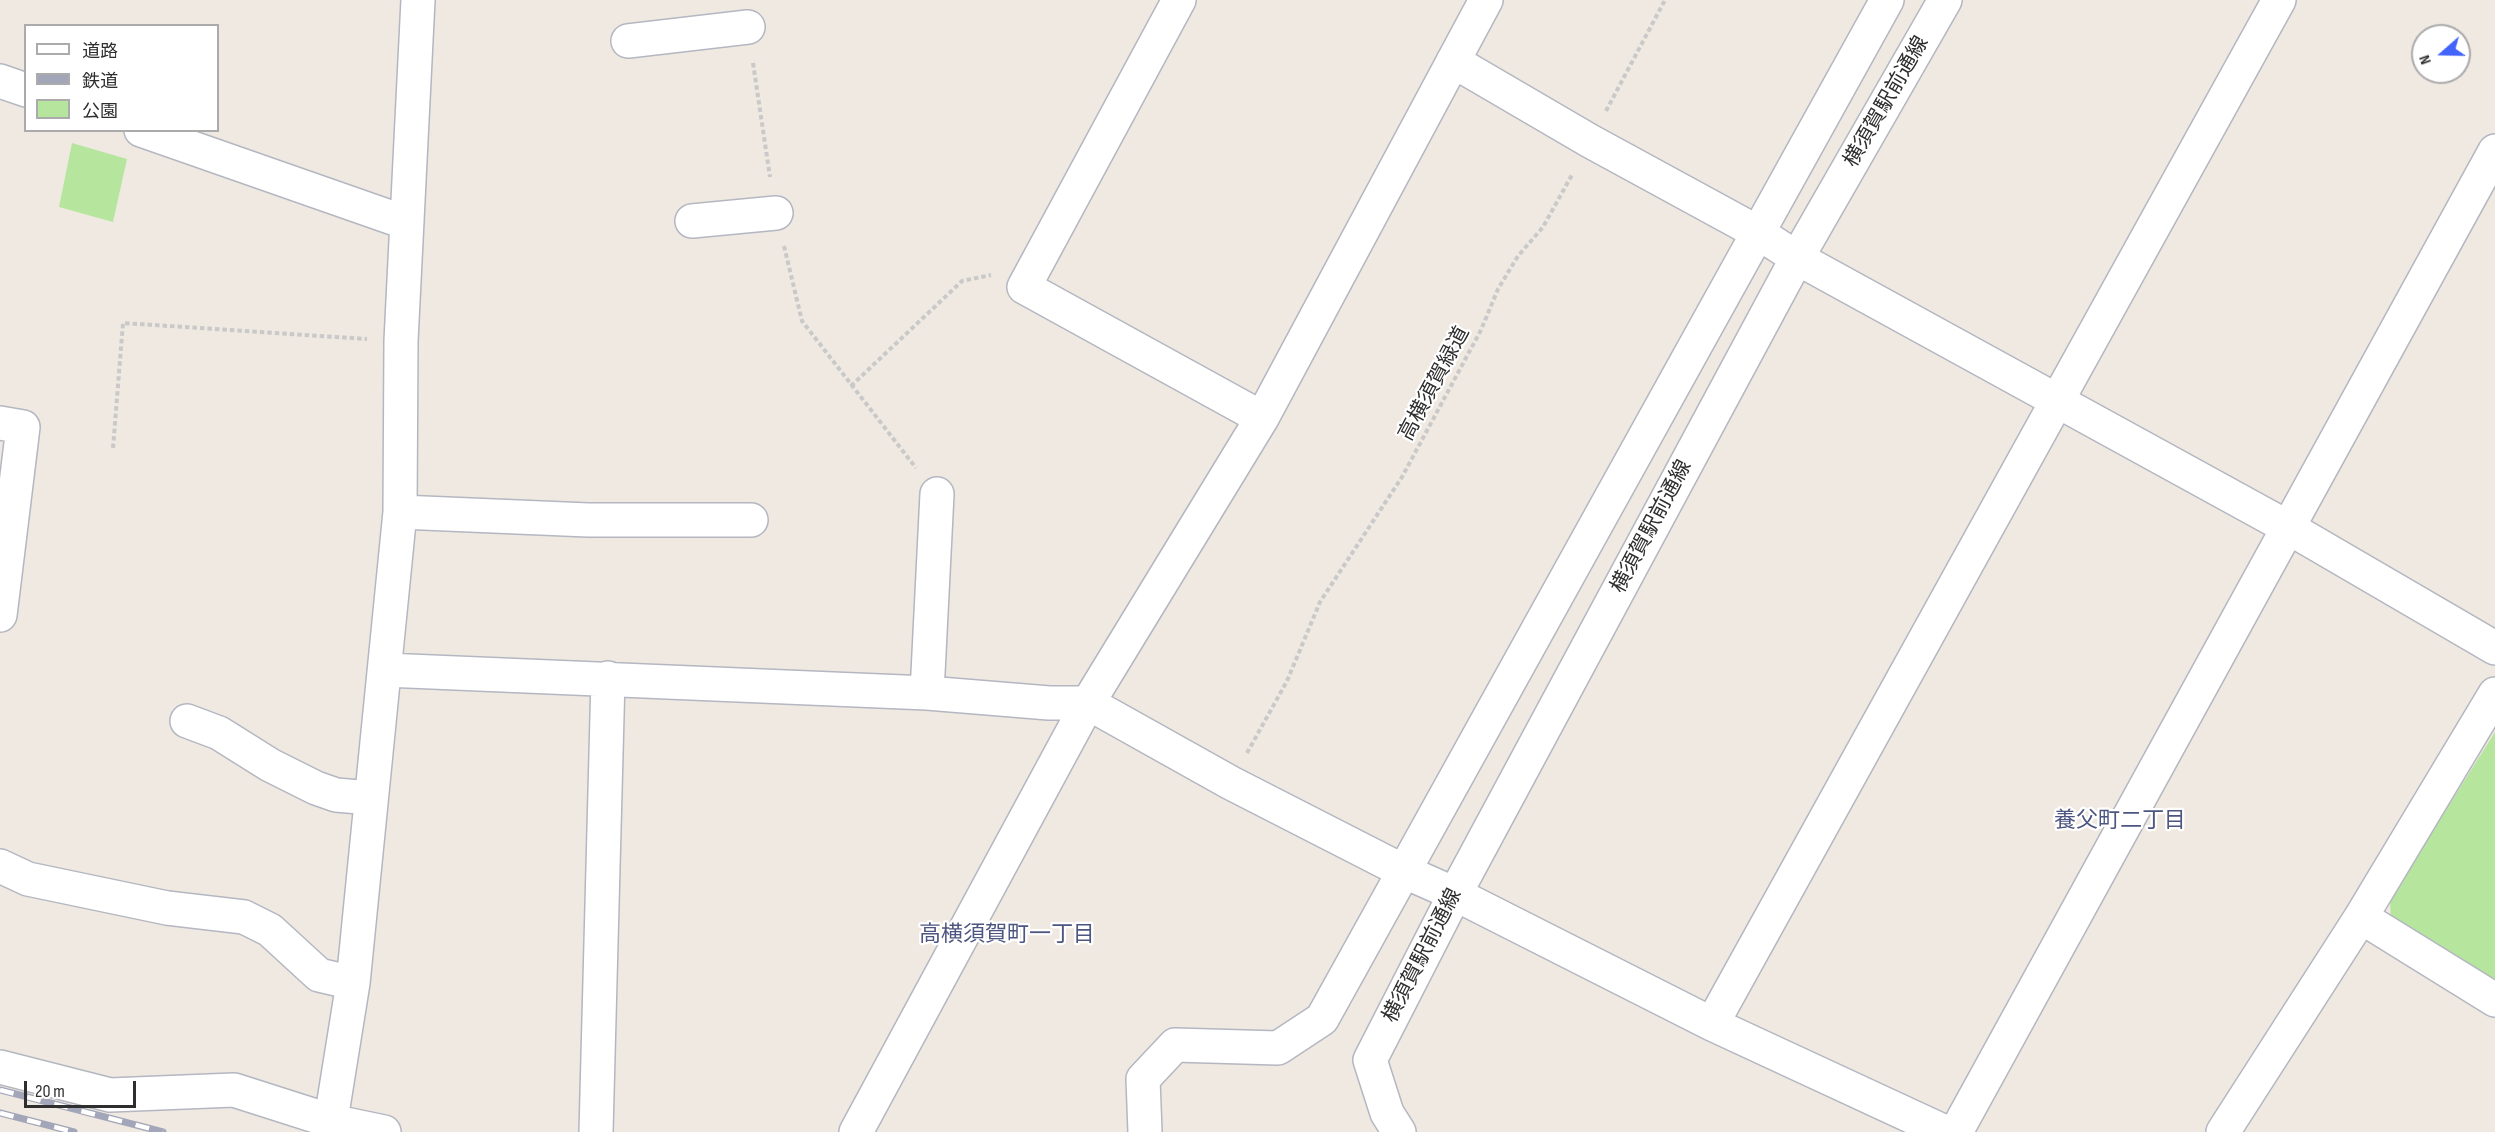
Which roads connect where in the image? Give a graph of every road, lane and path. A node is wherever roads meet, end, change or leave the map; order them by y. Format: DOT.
graph roads {
  1 [pos="418,0"];
  2 [pos="1179,0"];
  3 [pos="1486,0"];
  4 [pos="1665,0"];
  5 [pos="1887,0"];
  6 [pos="1945,0"];
  7 [pos="2280,0"];
  8 [pos="747,27"];
  9 [pos="628,41"];
  10 [pos="1453,61"];
  11 [pos="0,81"];
  12 [pos="24,89"];
  13 [pos="147,132"];
  14 [pos="1590,141"];
  15 [pos="2495,151"];
  16 [pos="776,213"];
  17 [pos="692,221"];
  18 [pos="407,223"];
  19 [pos="1756,232"];
  20 [pos="1797,258"];
  21 [pos="1035,265"];
  22 [pos="401,341"];
  23 [pos="851,386"];
  24 [pos="2057,399"];
  25 [pos="1262,418"];
  26 [pos="0,423"];
  27 [pos="113,448"];
  28 [pos="937,494"];
  29 [pos="400,512"];
  30 [pos="752,520"];
  31 [pos="2289,528"];
  32 [pos="0,615"];
  33 [pos="2495,648"];
  34 [pos="385,670"];
  35 [pos="608,678"];
  36 [pos="927,693"];
  37 [pos="2495,694"];
  38 [pos="1088,703"];
  39 [pos="187,721"];
  40 [pos="1231,783"];
  41 [pos="371,798"];
  42 [pos="0,866"];
  43 [pos="1403,871"];
  44 [pos="1455,894"];
  45 [pos="2361,917"];
  46 [pos="353,983"];
  47 [pos="2495,1000"];
  48 [pos="1713,1024"];
  49 [pos="0,1067"];
  50 [pos="330,1127"];
  51 [pos="384,1132"];
  52 [pos="596,1132"];
  53 [pos="856,1132"];
  54 [pos="1145,1132"];
  55 [pos="1399,1132"];
  56 [pos="1945,1132"];
  57 [pos="1956,1132"];
  58 [pos="2223,1132"];
  1 -- 18 [label="street"];
  2 -- 21 [label="street"];
  3 -- 10 [label="street"];
  4 -- 14 [label="path, 高横須賀緑道"];
  5 -- 19 [label="street"];
  6 -- 20 [label="street, 横須賀駅前通線"];
  7 -- 24 [label="street"];
  8 -- 9 [label="street"];
  8 -- 16 [label="path"];
  10 -- 14 [label="street"];
  10 -- 25 [label="street"];
  11 -- 12 [label="street"];
  13 -- 18 [label="street"];
  14 -- 19 [label="street"];
  14 -- 40 [label="path, 高横須賀緑道"];
  15 -- 31 [label="street"];
  16 -- 17 [label="street"];
  16 -- 23 [label="path"];
  18 -- 22 [label="street"];
  19 -- 20 [label="street"];
  19 -- 43 [label="street"];
  20 -- 24 [label="street"];
  20 -- 44 [label="street, 横須賀駅前通線"];
  21 -- 23 [label="path"];
  21 -- 25 [label="street"];
  22 -- 27 [label="path"];
  22 -- 29 [label="street"];
  23 -- 28 [label="path"];
  24 -- 31 [label="street"];
  24 -- 48 [label="street"];
  25 -- 38 [label="street"];
  26 -- 32 [label="street"];
  28 -- 36 [label="street"];
  29 -- 30 [label="street"];
  29 -- 34 [label="street"];
  31 -- 33 [label="street"];
  31 -- 57 [label="street"];
  34 -- 35 [label="street"];
  34 -- 41 [label="street"];
  35 -- 36 [label="street"];
  35 -- 52 [label="street"];
  36 -- 38 [label="street"];
  37 -- 45 [label="street"];
  38 -- 40 [label="street"];
  38 -- 53 [label="street"];
  39 -- 41 [label="street"];
  40 -- 43 [label="street"];
  41 -- 46 [label="street"];
  42 -- 46 [label="street"];
  43 -- 44 [label="street"];
  43 -- 54 [label="street"];
  44 -- 48 [label="street"];
  44 -- 55 [label="street, 横須賀駅前通線"];
  45 -- 47 [label="street"];
  45 -- 58 [label="street"];
  46 -- 50 [label="street"];
  48 -- 56 [label="street"];
  49 -- 50 [label="street"];
  50 -- 51 [label="street"];
}
